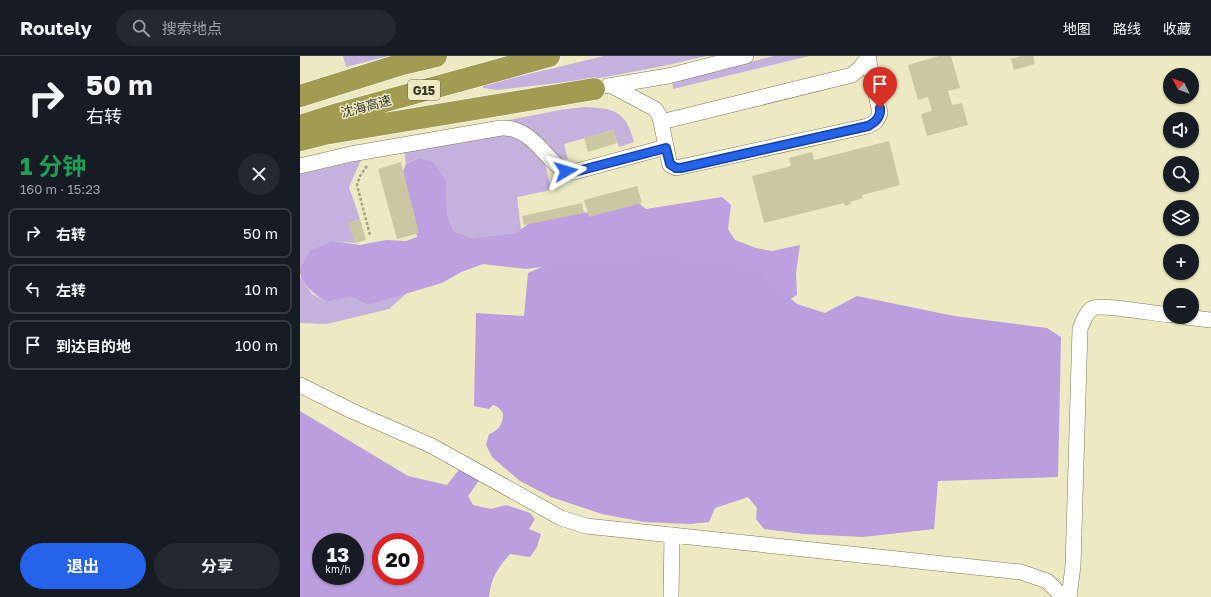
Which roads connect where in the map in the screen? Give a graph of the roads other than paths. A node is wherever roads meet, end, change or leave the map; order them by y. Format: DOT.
graph roads {
  1 [pos="436,56"];
  2 [pos="549,56"];
  3 [pos="746,56"];
  4 [pos="868,57"];
  5 [pos="603,87"];
  6 [pos="300,96"];
  7 [pos="661,122"];
  8 [pos="300,126"];
  9 [pos="300,140"];
  10 [pos="666,148"];
  11 [pos="300,166"];
  12 [pos="1163,314"];
  13 [pos="1199,319"];
  14 [pos="1211,320"];
  15 [pos="300,385"];
  16 [pos="672,535"];
  17 [pos="671,597"];
  18 [pos="1063,597"];
  19 [pos="1068,597"];
  1 -- 6 [label="highway, G15"];
  2 -- 8 [label="highway, 沈海高速 / G15"];
  3 -- 5 [label="street"];
  4 -- 7 [label="street"];
  4 -- 10 [label="street"];
  5 -- 7 [label="street"];
  5 -- 9 [label="highway"];
  7 -- 10 [label="street"];
  10 -- 11 [label="street"];
  12 -- 19 [label="street"];
  13 -- 14 [label="street"];
  15 -- 16 [label="street"];
  16 -- 17 [label="street"];
  16 -- 18 [label="street"];
}
